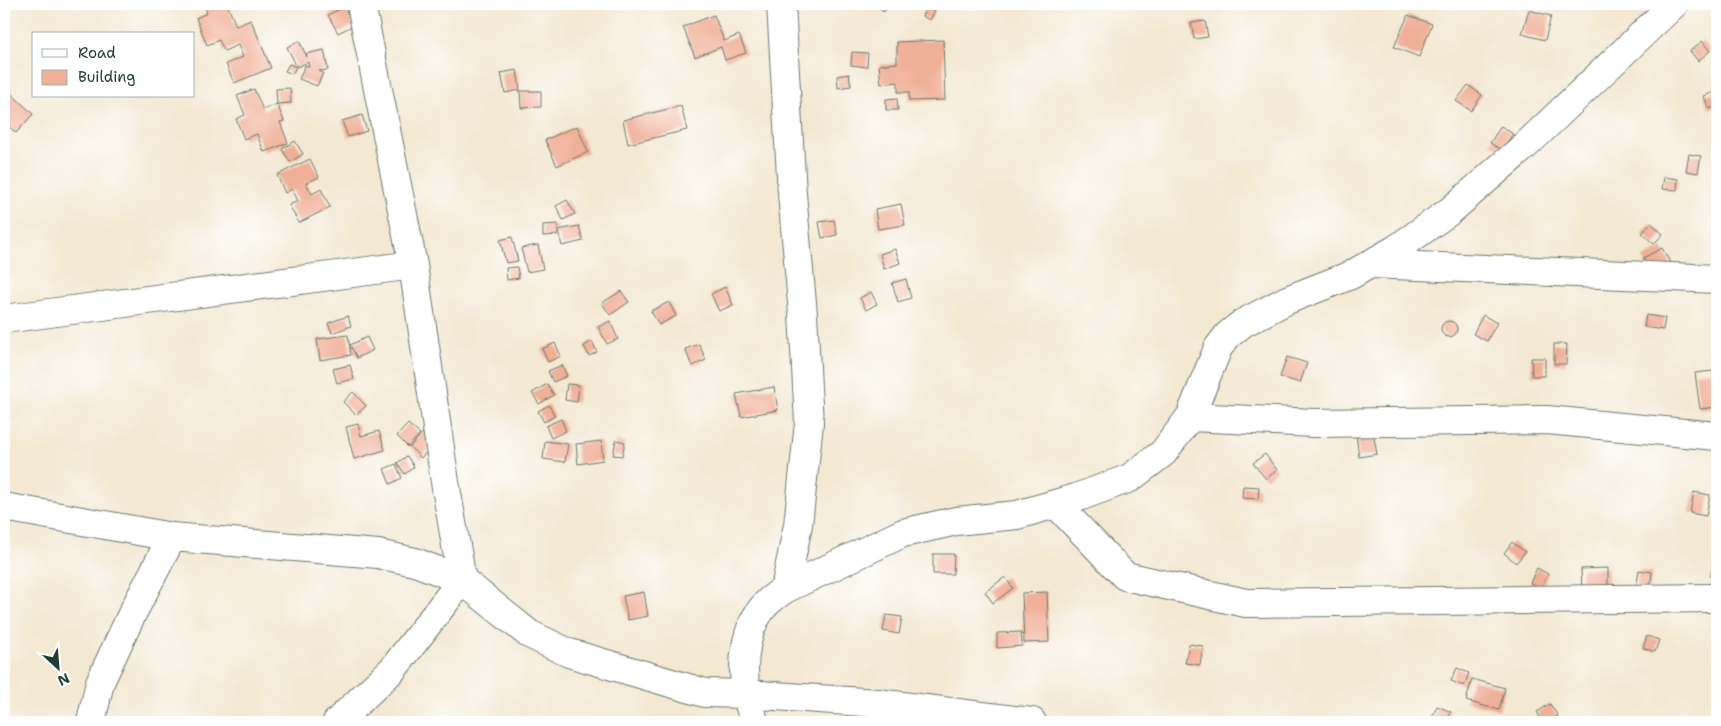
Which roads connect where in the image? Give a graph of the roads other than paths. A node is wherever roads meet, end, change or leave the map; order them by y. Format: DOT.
graph roads {
  1 [pos="361,4"];
  2 [pos="781,4"];
  3 [pos="1674,4"];
  4 [pos="1371,264"];
  5 [pos="413,266"];
  6 [pos="1717,279"];
  7 [pos="4,319"];
  8 [pos="1190,417"];
  9 [pos="1717,436"];
  10 [pos="1056,504"];
  11 [pos="4,507"];
  12 [pos="172,537"];
  13 [pos="462,580"];
  14 [pos="784,589"];
  15 [pos="1717,598"];
  16 [pos="746,694"];
  17 [pos="91,722"];
  18 [pos="337,722"];
  19 [pos="754,722"];
  20 [pos="1032,722"];
  1 -- 5 [label="street"];
  2 -- 14 [label="street"];
  3 -- 4 [label="street"];
  4 -- 6 [label="street"];
  4 -- 8 [label="street"];
  5 -- 7 [label="street"];
  5 -- 13 [label="street"];
  8 -- 9 [label="street"];
  8 -- 10 [label="street"];
  10 -- 14 [label="street"];
  10 -- 15 [label="street"];
  11 -- 12 [label="street"];
  12 -- 13 [label="street"];
  12 -- 17 [label="street"];
  13 -- 16 [label="street"];
  13 -- 18 [label="street"];
  14 -- 16 [label="street"];
  16 -- 19 [label="street"];
  16 -- 20 [label="street"];
}
